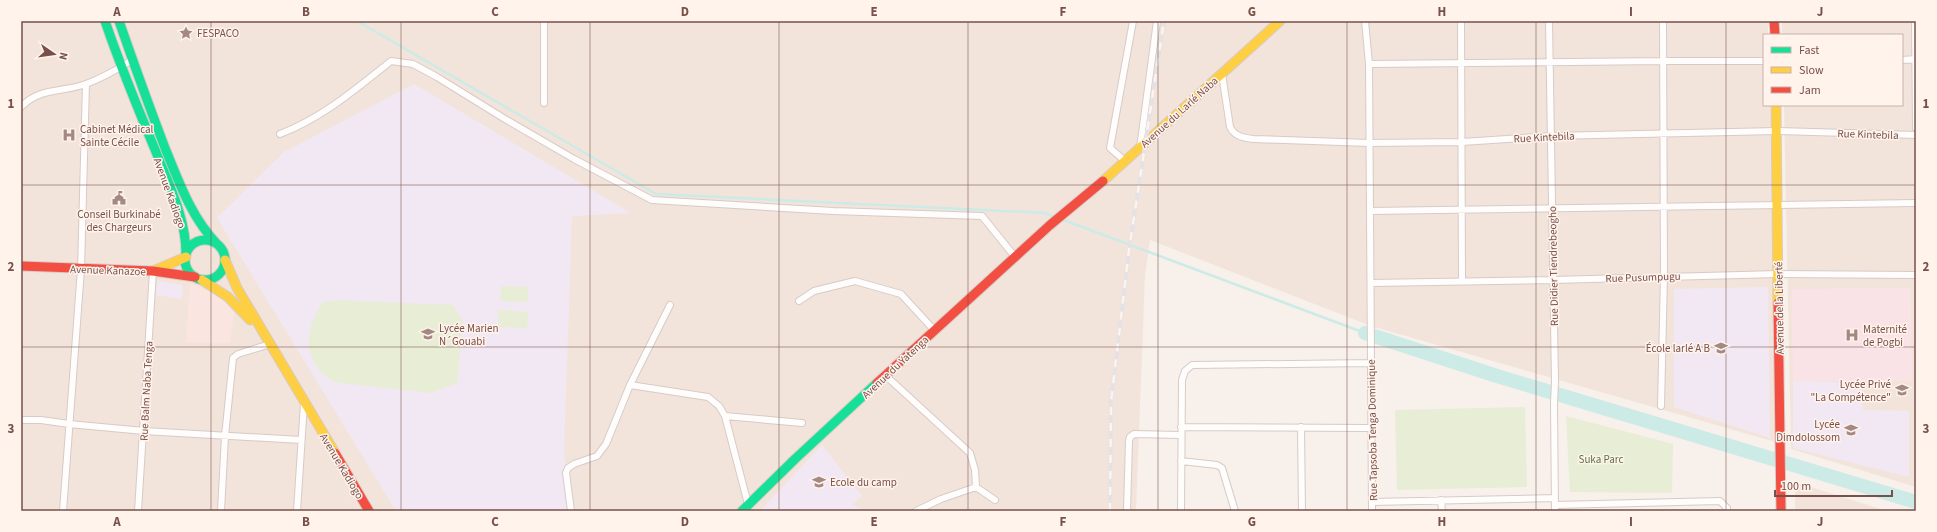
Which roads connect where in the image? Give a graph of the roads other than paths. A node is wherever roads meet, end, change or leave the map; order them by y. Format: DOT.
graph roads {
  1 [pos="105,21"];
  2 [pos="119,21"];
  3 [pos="544,21"];
  4 [pos="1133,21"];
  5 [pos="1157,21"];
  6 [pos="1280,21"];
  7 [pos="1365,21"];
  8 [pos="1461,21"];
  9 [pos="1549,21"];
  10 [pos="1663,21"];
  11 [pos="1774,21"];
  12 [pos="1915,21"];
  13 [pos="1774,34"];
  14 [pos="132,60"];
  15 [pos="1903,60"];
  16 [pos="1915,60"];
  17 [pos="1663,61"];
  18 [pos="1550,62"];
  19 [pos="1763,62"];
  20 [pos="1462,63"];
  21 [pos="1369,64"];
  22 [pos="120,68"];
  23 [pos="1222,74"];
  24 [pos="86,84"];
  25 [pos="544,103"];
  26 [pos="1776,106"];
  27 [pos="21,108"];
  28 [pos="1916,128"];
  29 [pos="1777,131"];
  30 [pos="1664,133"];
  31 [pos="280,134"];
  32 [pos="1550,136"];
  33 [pos="1916,136"];
  34 [pos="1462,142"];
  35 [pos="1369,143"];
  36 [pos="1140,148"];
  37 [pos="1125,161"];
  38 [pos="1916,203"];
  39 [pos="1778,204"];
  40 [pos="1664,207"];
  41 [pos="1461,209"];
  42 [pos="1551,209"];
  43 [pos="1370,211"];
  44 [pos="1050,225"];
  45 [pos="217,244"];
  46 [pos="186,256"];
  47 [pos="1014,257"];
  48 [pos="225,260"];
  49 [pos="21,266"];
  50 [pos="81,269"];
  51 [pos="153,271"];
  52 [pos="1778,274"];
  53 [pos="1664,276"];
  54 [pos="1916,276"];
  55 [pos="198,279"];
  56 [pos="1553,280"];
  57 [pos="1462,281"];
  58 [pos="1371,282"];
  59 [pos="799,301"];
  60 [pos="670,305"];
  61 [pos="934,330"];
  62 [pos="268,341"];
  63 [pos="1371,363"];
  64 [pos="885,375"];
  65 [pos="630,385"];
  66 [pos="304,403"];
  67 [pos="1661,406"];
  68 [pos="725,416"];
  69 [pos="21,420"];
  70 [pos="802,423"];
  71 [pos="69,424"];
  72 [pos="1181,427"];
  73 [pos="1301,427"];
  74 [pos="1371,428"];
  75 [pos="144,431"];
  76 [pos="1181,435"];
  77 [pos="225,436"];
  78 [pos="301,440"];
  79 [pos="1181,461"];
  80 [pos="976,487"];
  81 [pos="1555,498"];
  82 [pos="995,500"];
  83 [pos="1441,500"];
  84 [pos="1372,502"];
  85 [pos="745,507"];
  86 [pos="1555,508"];
  87 [pos="63,511"];
  88 [pos="138,511"];
  89 [pos="221,511"];
  90 [pos="297,511"];
  91 [pos="369,511"];
  92 [pos="571,511"];
  93 [pos="916,511"];
  94 [pos="1127,511"];
  95 [pos="1181,511"];
  96 [pos="1235,511"];
  97 [pos="1302,511"];
  98 [pos="1372,511"];
  99 [pos="1442,511"];
  100 [pos="1726,511"];
  101 [pos="1781,511"];
  1 -- 22 [label="main road, Avenue Kadiogo"];
  2 -- 14 [label="main road, Avenue Kadiogo"];
  3 -- 25 [label="street"];
  4 -- 37 [label="street"];
  5 -- 36 [label="street"];
  6 -- 23 [label="main road, Avenue du Larlé Naba"];
  7 -- 21 [label="street, Rue Tapsoba Tenga Dominique"];
  8 -- 20 [label="street"];
  9 -- 18 [label="street, Rue Didier Tiendrebeogho"];
  10 -- 17 [label="street"];
  11 -- 13 [label="main road"];
  12 -- 16 [label="street"];
  14 -- 22 [label="street"];
  14 -- 45 [label="main road, Avenue Kadiogo"];
  15 -- 16 [label="street"];
  16 -- 28 [label="street"];
  17 -- 18 [label="street"];
  17 -- 19 [label="street"];
  17 -- 30 [label="street"];
  18 -- 20 [label="street"];
  18 -- 32 [label="street, Rue Didier Tiendrebeogho"];
  20 -- 21 [label="street"];
  20 -- 34 [label="street"];
  21 -- 35 [label="street, Rue Tapsoba Tenga Dominique"];
  22 -- 24 [label="street"];
  22 -- 46 [label="main road, Avenue Kadiogo"];
  23 -- 35 [label="street, Rue Kintebila"];
  23 -- 36 [label="main road, Avenue du Larlé Naba"];
  24 -- 27 [label="street"];
  24 -- 50 [label="street"];
  26 -- 29 [label="main road, Avenue de la Liberté"];
  29 -- 30 [label="street, Rue Kintebila"];
  29 -- 33 [label="street, Rue Kintebila"];
  29 -- 39 [label="main road, Avenue de la Liberté"];
  30 -- 32 [label="street, Rue Kintebila"];
  30 -- 40 [label="street"];
  31 -- 47 [label="street"];
  32 -- 34 [label="street, Rue Kintebila"];
  32 -- 42 [label="street, Rue Didier Tiendrebeogho"];
  34 -- 35 [label="street, Rue Kintebila"];
  34 -- 41 [label="street"];
  35 -- 43 [label="street, Rue Tapsoba Tenga Dominique"];
  36 -- 37 [label="main road, Avenue du Larlé Naba"];
  37 -- 44 [label="main road, Avenue du Larlé Naba"];
  38 -- 39 [label="street"];
  39 -- 40 [label="street"];
  39 -- 52 [label="main road, Avenue de la Liberté"];
  40 -- 42 [label="street"];
  40 -- 53 [label="street"];
  41 -- 42 [label="street"];
  41 -- 43 [label="street"];
  41 -- 57 [label="street"];
  42 -- 56 [label="street, Rue Didier Tiendrebeogho"];
  43 -- 58 [label="street, Rue Tapsoba Tenga Dominique"];
  44 -- 47 [label="main road, Avenue du Yatenga"];
  45 -- 46 [label="main road"];
  45 -- 48 [label="main road"];
  46 -- 51 [label="main road"];
  46 -- 55 [label="main road"];
  47 -- 61 [label="main road, Avenue du Yatenga"];
  48 -- 55 [label="main road"];
  48 -- 62 [label="main road, Avenue Kadiogo"];
  49 -- 50 [label="main road, Avenue Kanazoe"];
  50 -- 51 [label="main road, Avenue Kanazoe"];
  50 -- 71 [label="street"];
  51 -- 55 [label="main road, Avenue Kanazoe"];
  51 -- 75 [label="street, Rue Balm Naba Tenga"];
  52 -- 53 [label="street, Rue Pusumpugu"];
  52 -- 54 [label="street, Rue Pusumpugu"];
  52 -- 101 [label="main road, Avenue de la Liberté"];
  53 -- 56 [label="street, Rue Pusumpugu"];
  53 -- 67 [label="street"];
  55 -- 62 [label="main road, Avenue Kadiogo"];
  56 -- 57 [label="street, Rue Pusumpugu"];
  56 -- 81 [label="street, Rue Didier Tiendrebeogho"];
  57 -- 58 [label="street, Rue Pusumpugu"];
  58 -- 63 [label="street, Rue Tapsoba Tenga Dominique"];
  59 -- 61 [label="street"];
  60 -- 65 [label="street"];
  61 -- 64 [label="main road, Avenue du Yatenga"];
  62 -- 66 [label="main road, Avenue Kadiogo"];
  62 -- 77 [label="street"];
  63 -- 72 [label="street"];
  63 -- 74 [label="street, Rue Tapsoba Tenga Dominique"];
  64 -- 80 [label="street"];
  64 -- 85 [label="main road, Avenue du Yatenga"];
  65 -- 68 [label="street"];
  65 -- 92 [label="street"];
  66 -- 78 [label="street"];
  66 -- 91 [label="main road, Avenue Kadiogo"];
  68 -- 70 [label="street"];
  68 -- 85 [label="street"];
  69 -- 71 [label="street"];
  71 -- 75 [label="street"];
  71 -- 87 [label="street"];
  72 -- 73 [label="street"];
  72 -- 76 [label="street"];
  73 -- 74 [label="street"];
  73 -- 97 [label="street"];
  74 -- 84 [label="street, Rue Tapsoba Tenga Dominique"];
  75 -- 77 [label="street"];
  75 -- 88 [label="street, Rue Balm Naba Tenga"];
  76 -- 79 [label="street"];
  76 -- 94 [label="street"];
  77 -- 78 [label="street"];
  77 -- 89 [label="street"];
  78 -- 90 [label="street"];
  79 -- 95 [label="street"];
  79 -- 96 [label="street"];
  80 -- 82 [label="street"];
  80 -- 93 [label="street"];
  81 -- 83 [label="street"];
  81 -- 86 [label="street, Rue Didier Tiendrebeogho"];
  83 -- 84 [label="street"];
  83 -- 99 [label="street"];
  84 -- 98 [label="street, Rue Tapsoba Tenga Dominique"];
  86 -- 100 [label="street"];
}
